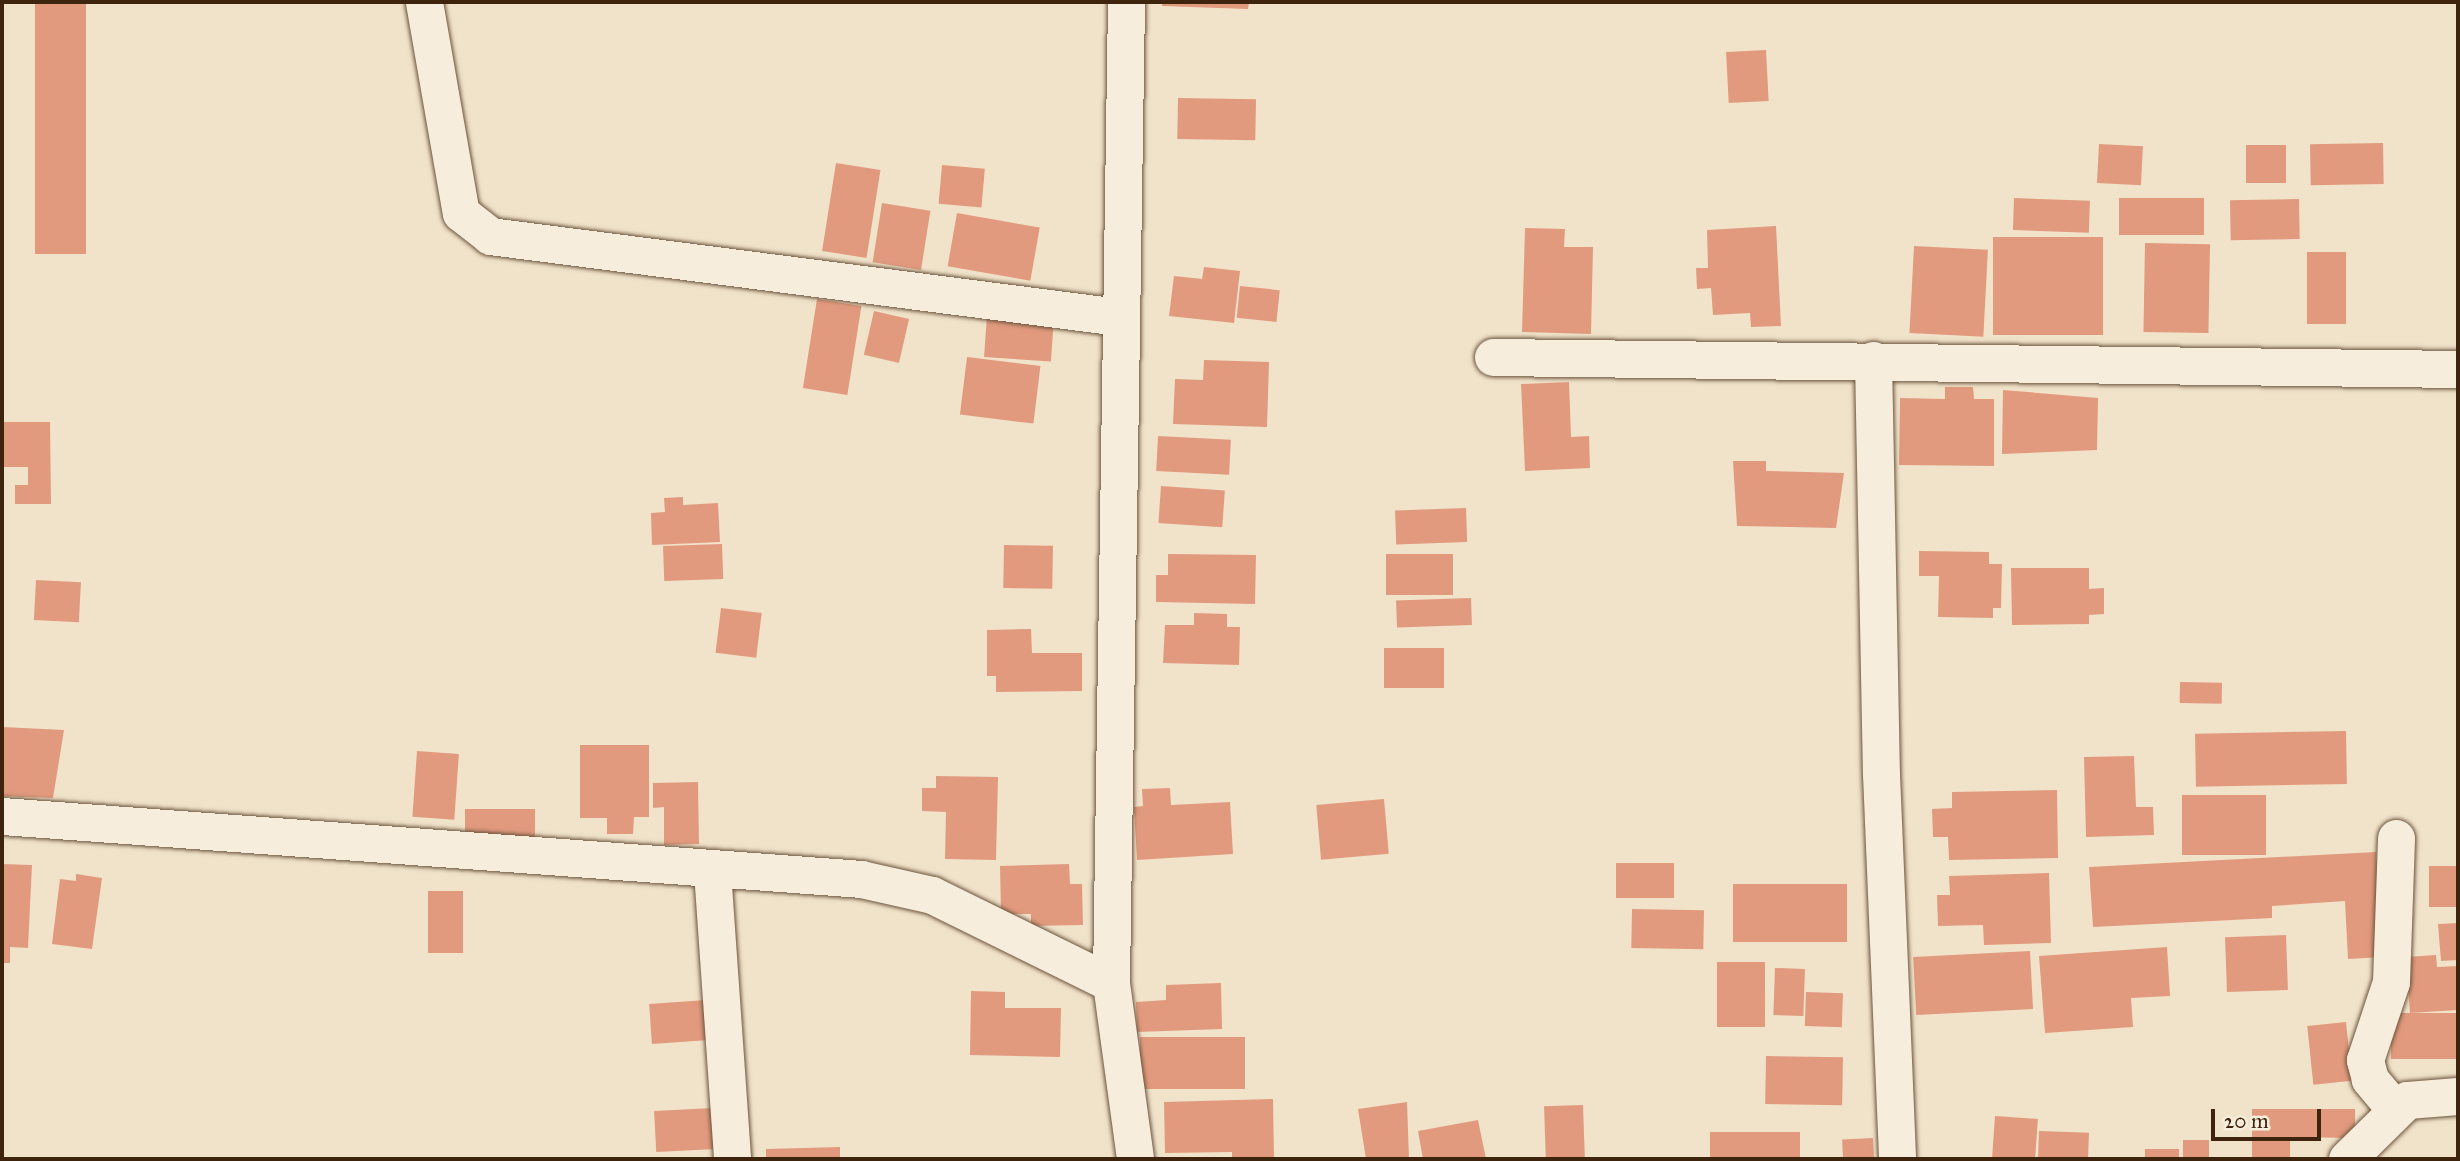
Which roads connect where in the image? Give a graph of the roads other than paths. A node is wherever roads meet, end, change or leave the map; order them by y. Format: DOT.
graph roads {
  1 [pos="424,2"];
  2 [pos="1126,2"];
  3 [pos="1119,317"];
  4 [pos="1493,357"];
  5 [pos="1873,360"];
  6 [pos="2458,369"];
  7 [pos="2,816"];
  8 [pos="2396,838"];
  9 [pos="712,871"];
  10 [pos="1111,984"];
  11 [pos="2458,1096"];
  12 [pos="2394,1108"];
  13 [pos="733,1159"];
  14 [pos="1135,1159"];
  15 [pos="1897,1159"];
  16 [pos="2347,1159"];
  1 -- 3 [label="street"];
  2 -- 3 [label="street"];
  3 -- 10 [label="street"];
  4 -- 5 [label="street"];
  5 -- 6 [label="street"];
  5 -- 15 [label="street"];
  7 -- 9 [label="street"];
  8 -- 12 [label="street"];
  9 -- 10 [label="street"];
  9 -- 13 [label="street"];
  10 -- 14 [label="street"];
  11 -- 12 [label="street"];
  12 -- 16 [label="street"];
}
